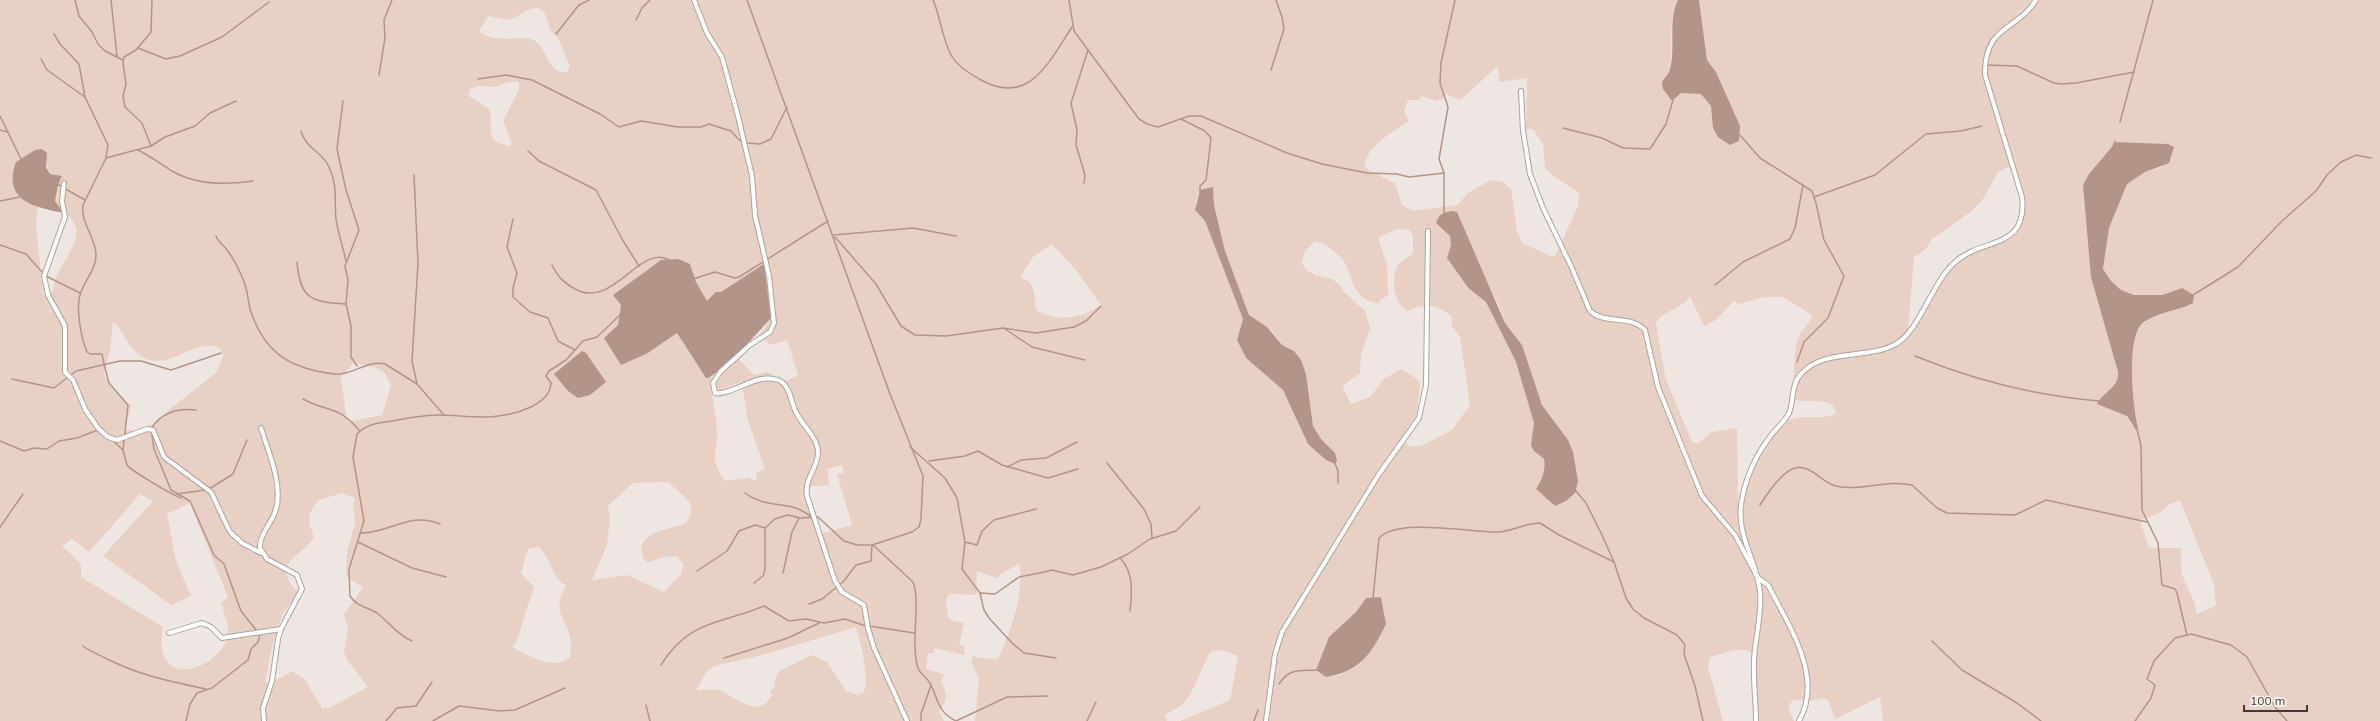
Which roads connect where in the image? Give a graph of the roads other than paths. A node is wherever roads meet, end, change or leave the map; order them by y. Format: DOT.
graph roads {
  1 [pos="694,0"];
  2 [pos="2036,0"];
  3 [pos="1521,91"];
  4 [pos="64,183"];
  5 [pos="1428,231"];
  6 [pos="261,428"];
  7 [pos="261,553"];
  8 [pos="1758,578"];
  9 [pos="281,629"];
  10 [pos="169,633"];
  11 [pos="264,721"];
  12 [pos="907,721"];
  13 [pos="1266,721"];
  14 [pos="1756,721"];
  15 [pos="1799,721"];
  1 -- 12 [label="street"];
  2 -- 8 [label="street"];
  3 -- 8 [label="street"];
  4 -- 7 [label="street"];
  5 -- 13 [label="street"];
  6 -- 7 [label="street"];
  7 -- 9 [label="street"];
  8 -- 14 [label="street"];
  8 -- 15 [label="street"];
  9 -- 10 [label="street"];
  9 -- 11 [label="street"];
}
